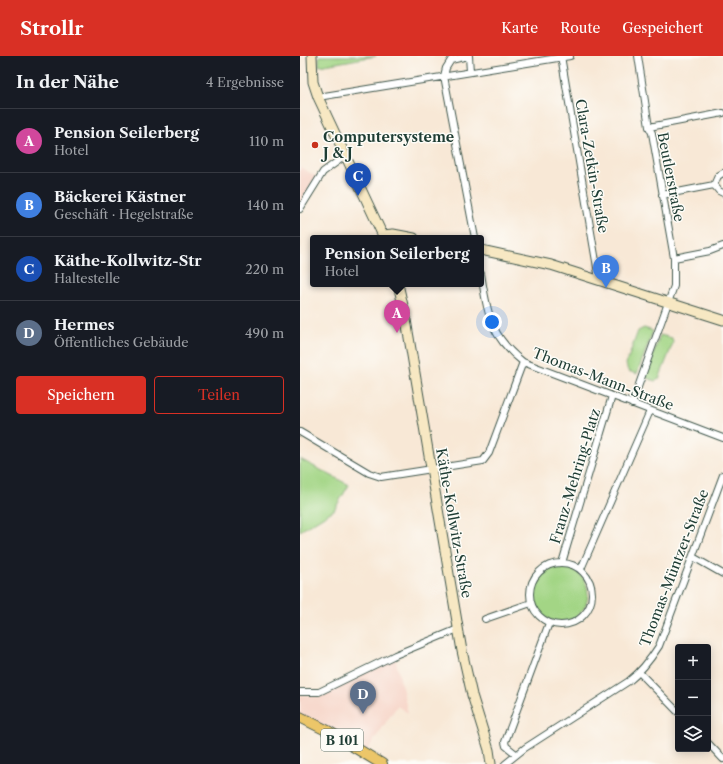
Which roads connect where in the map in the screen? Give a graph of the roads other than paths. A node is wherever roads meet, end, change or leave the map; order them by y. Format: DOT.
graph roads {
  1 [pos="312,56"];
  2 [pos="468,56"];
  3 [pos="570,56"];
  4 [pos="638,56"];
  5 [pos="561,57"];
  6 [pos="470,72"];
  7 [pos="444,76"];
  8 [pos="318,97"];
  9 [pos="723,113"];
  10 [pos="649,127"];
  11 [pos="345,156"];
  12 [pos="723,173"];
  13 [pos="714,185"];
  14 [pos="723,192"];
  15 [pos="662,195"];
  16 [pos="300,209"];
  17 [pos="382,235"];
  18 [pos="473,235"];
  19 [pos="723,246"];
  20 [pos="484,251"];
  21 [pos="674,258"];
  22 [pos="599,279"];
  23 [pos="399,287"];
  24 [pos="483,287"];
  25 [pos="669,302"];
  26 [pos="723,320"];
  27 [pos="523,362"];
  28 [pos="612,396"];
  29 [pos="632,404"];
  30 [pos="650,411"];
  31 [pos="300,432"];
  32 [pos="723,438"];
  33 [pos="431,470"];
  34 [pos="723,475"];
  35 [pos="693,557"];
  36 [pos="562,563"];
  37 [pos="580,569"];
  38 [pos="723,574"];
  39 [pos="531,603"];
  40 [pos="485,619"];
  41 [pos="549,623"];
  42 [pos="458,629"];
  43 [pos="640,673"];
  44 [pos="300,692"];
  45 [pos="675,709"];
  46 [pos="300,717"];
  47 [pos="711,746"];
  48 [pos="516,754"];
  49 [pos="723,759"];
  50 [pos="382,764"];
  51 [pos="491,764"];
  52 [pos="500,764"];
  53 [pos="506,764"];
  1 -- 8 [label="street"];
  2 -- 6 [label="street"];
  2 -- 7 [label="street"];
  3 -- 5 [label="street"];
  4 -- 10 [label="street, Beutlerstraße"];
  5 -- 6 [label="street"];
  5 -- 22 [label="street, Clara-Zetkin-Straße"];
  6 -- 7 [label="street"];
  7 -- 8 [label="street"];
  7 -- 18 [label="street"];
  8 -- 11 [label="street"];
  9 -- 10 [label="street"];
  10 -- 15 [label="street, Beutlerstraße"];
  11 -- 16 [label="street"];
  11 -- 17 [label="street"];
  12 -- 13 [label="street"];
  13 -- 14 [label="street"];
  13 -- 15 [label="street"];
  15 -- 21 [label="street, Beutlerstraße"];
  19 -- 21 [label="street"];
  20 -- 22 [label="street"];
  21 -- 25 [label="street, Beutlerstraße"];
  22 -- 25 [label="street"];
  23 -- 33 [label="street, Käthe-Kollwitz-Straße"];
  24 -- 27 [label="street, Thomas-Mann-Straße"];
  25 -- 26 [label="street"];
  25 -- 29 [label="street, Beutlerstraße"];
  27 -- 28 [label="street, Thomas-Mann-Straße"];
  27 -- 33 [label="street"];
  28 -- 29 [label="street, Thomas-Mann-Straße"];
  28 -- 36 [label="street, Franz-Mehring-Platz"];
  29 -- 30 [label="street, Thomas-Mann-Straße"];
  30 -- 32 [label="street, Thomas-Mann-Straße"];
  30 -- 37 [label="street"];
  31 -- 33 [label="street"];
  33 -- 42 [label="street, Käthe-Kollwitz-Straße"];
  34 -- 35 [label="street, Thomas-Müntzer-Straße"];
  35 -- 38 [label="street"];
  35 -- 43 [label="street, Thomas-Müntzer-Straße"];
  36 -- 37 [label="street, Franz-Mehring-Platz"];
  36 -- 39 [label="street, Franz-Mehring-Platz"];
  37 -- 41 [label="street"];
  39 -- 40 [label="street"];
  39 -- 41 [label="street"];
  41 -- 48 [label="street"];
  42 -- 44 [label="street"];
  42 -- 51 [label="street, Käthe-Kollwitz-Straße"];
  43 -- 45 [label="street"];
  43 -- 48 [label="street, Thomas-Müntzer-Straße"];
  46 -- 50 [label="main road, B 101"];
  47 -- 49 [label="street"];
  48 -- 53 [label="street, Thomas-Müntzer-Straße"];
  52 -- 53 [label="street"];
}
